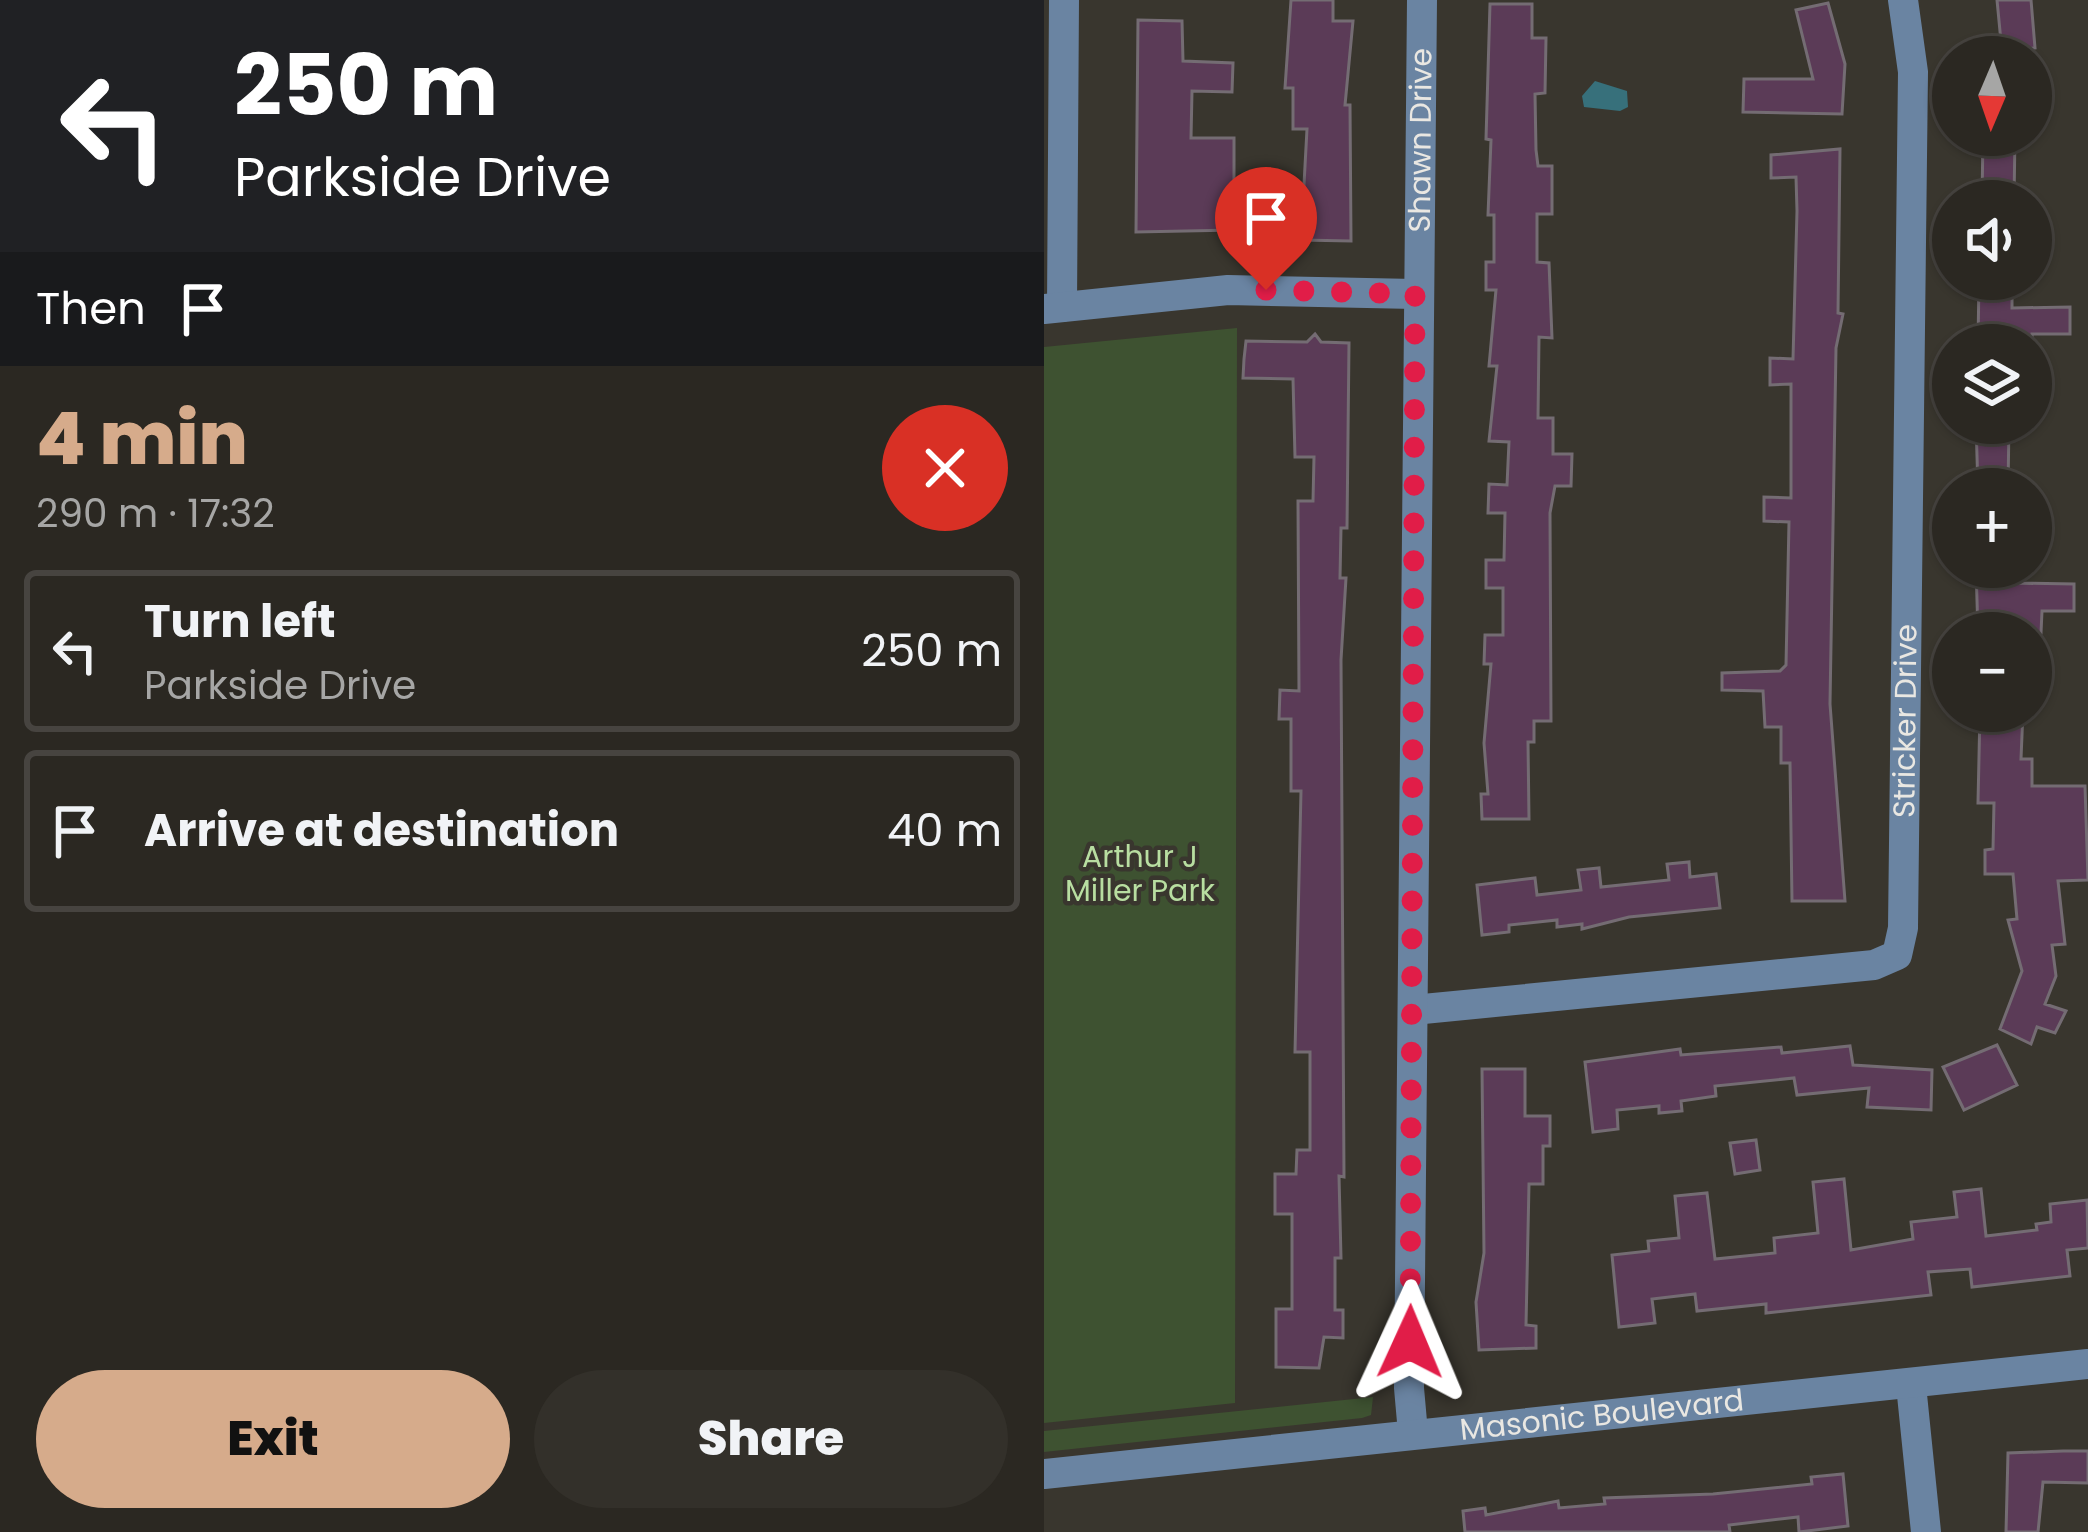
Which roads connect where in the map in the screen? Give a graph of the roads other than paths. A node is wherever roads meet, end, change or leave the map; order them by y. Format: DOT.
graph roads {
  1 [pos="1064,0"];
  2 [pos="1422,0"];
  3 [pos="1903,0"];
  4 [pos="1415,294"];
  5 [pos="1053,308"];
  6 [pos="1413,1010"];
  7 [pos="2088,1364"];
  8 [pos="1911,1385"];
  9 [pos="1413,1433"];
  10 [pos="1044,1474"];
  11 [pos="1926,1532"];
  1 -- 5 [label="street"];
  2 -- 4 [label="street, Shawn Drive"];
  3 -- 6 [label="street, Stricker Drive"];
  4 -- 5 [label="street"];
  4 -- 6 [label="street, Shawn Drive"];
  6 -- 9 [label="street, Shawn Drive"];
  7 -- 8 [label="street, Masonic Boulevard"];
  8 -- 9 [label="street, Masonic Boulevard"];
  8 -- 11 [label="street"];
  9 -- 10 [label="street, Masonic Boulevard"];
}
